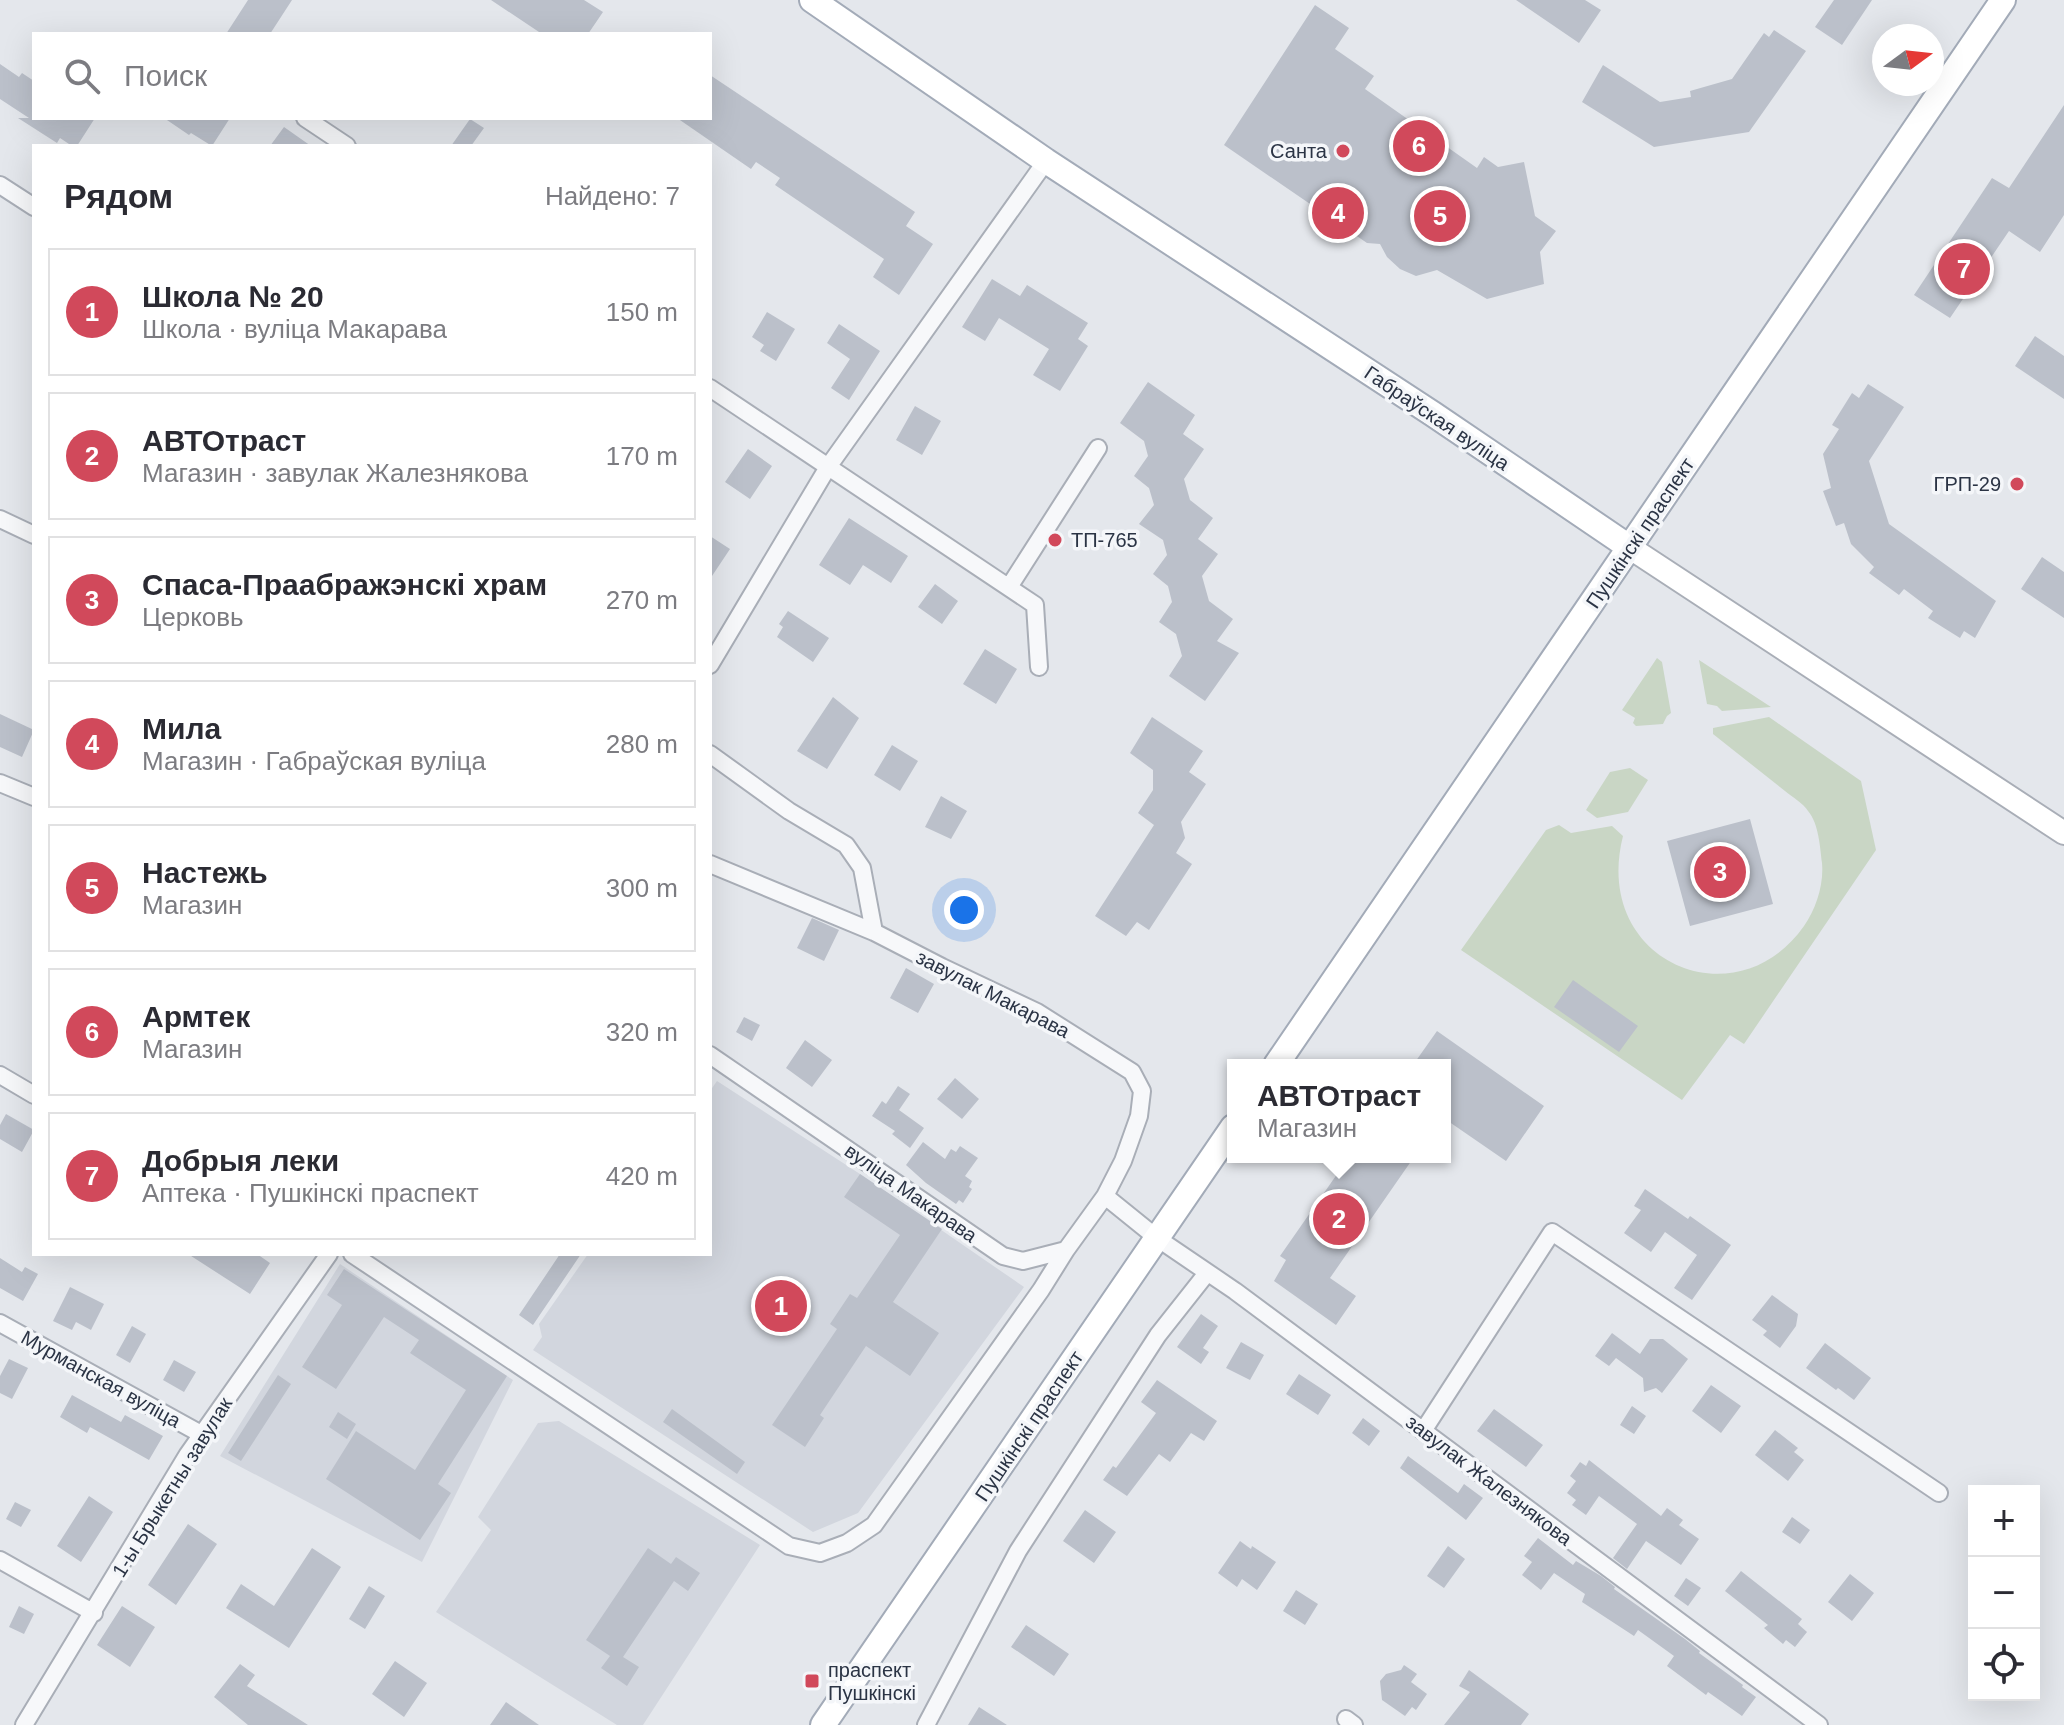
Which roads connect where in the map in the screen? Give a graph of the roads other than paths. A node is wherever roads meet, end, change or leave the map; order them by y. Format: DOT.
graph roads {
  1 [pos="812,0"];
  2 [pos="2003,0"];
  3 [pos="308,120"];
  4 [pos="344,144"];
  5 [pos="1046,161"];
  6 [pos="0,185"];
  7 [pos="32,206"];
  8 [pos="712,389"];
  9 [pos="1098,448"];
  10 [pos="828,467"];
  11 [pos="0,519"];
  12 [pos="32,534"];
  13 [pos="1629,547"];
  14 [pos="1009,587"];
  15 [pos="716,644"];
  16 [pos="1039,667"];
  17 [pos="712,755"];
  18 [pos="0,783"];
  19 [pos="32,796"];
  20 [pos="2064,833"];
  21 [pos="712,865"];
  22 [pos="874,932"];
  23 [pos="712,1056"];
  24 [pos="1280,1059"];
  25 [pos="0,1075"];
  26 [pos="32,1094"];
  27 [pos="1227,1136"];
  28 [pos="1105,1196"];
  29 [pos="1157,1238"];
  30 [pos="1066,1250"];
  31 [pos="321,1256"];
  32 [pos="355,1256"];
  33 [pos="1207,1273"];
  34 [pos="0,1323"];
  35 [pos="1423,1431"];
  36 [pos="201,1434"];
  37 [pos="1939,1493"];
  38 [pos="0,1560"];
  39 [pos="94,1613"];
  40 [pos="24,1725"];
  41 [pos="823,1725"];
  42 [pos="926,1725"];
  43 [pos="1819,1725"];
  1 -- 5 [label="main road, Габраўская вуліца"];
  2 -- 13 [label="main road, Пушкінскі праспект"];
  3 -- 4 [label="street"];
  5 -- 10 [label="street"];
  5 -- 13 [label="main road, Габраўская вуліца"];
  6 -- 7 [label="street"];
  8 -- 10 [label="street"];
  9 -- 14 [label="street"];
  10 -- 14 [label="street"];
  10 -- 15 [label="street"];
  11 -- 12 [label="street"];
  13 -- 20 [label="main road, Габраўская вуліца"];
  13 -- 24 [label="main road, Пушкінскі праспект"];
  14 -- 16 [label="street"];
  17 -- 22 [label="street"];
  18 -- 19 [label="street"];
  21 -- 22 [label="street, завулак Макарава"];
  22 -- 28 [label="street, завулак Макарава"];
  23 -- 30 [label="street, вуліца Макарава"];
  25 -- 26 [label="street"];
  27 -- 29 [label="main road, Пушкінскі праспект"];
  28 -- 29 [label="street"];
  28 -- 30 [label="street"];
  29 -- 33 [label="street, завулак Жалезнякова"];
  29 -- 41 [label="main road, Пушкінскі праспект"];
  30 -- 32 [label="street"];
  31 -- 36 [label="street, 1-ы Брыкетны завулак"];
  33 -- 35 [label="street, завулак Жалезнякова"];
  33 -- 42 [label="street"];
  34 -- 36 [label="street, Мурманская вуліца"];
  35 -- 37 [label="street"];
  35 -- 43 [label="street, завулак Жалезнякова"];
  36 -- 39 [label="street, 1-ы Брыкетны завулак"];
  38 -- 39 [label="street"];
  39 -- 40 [label="street, 1-ы Брыкетны завулак"];
}
